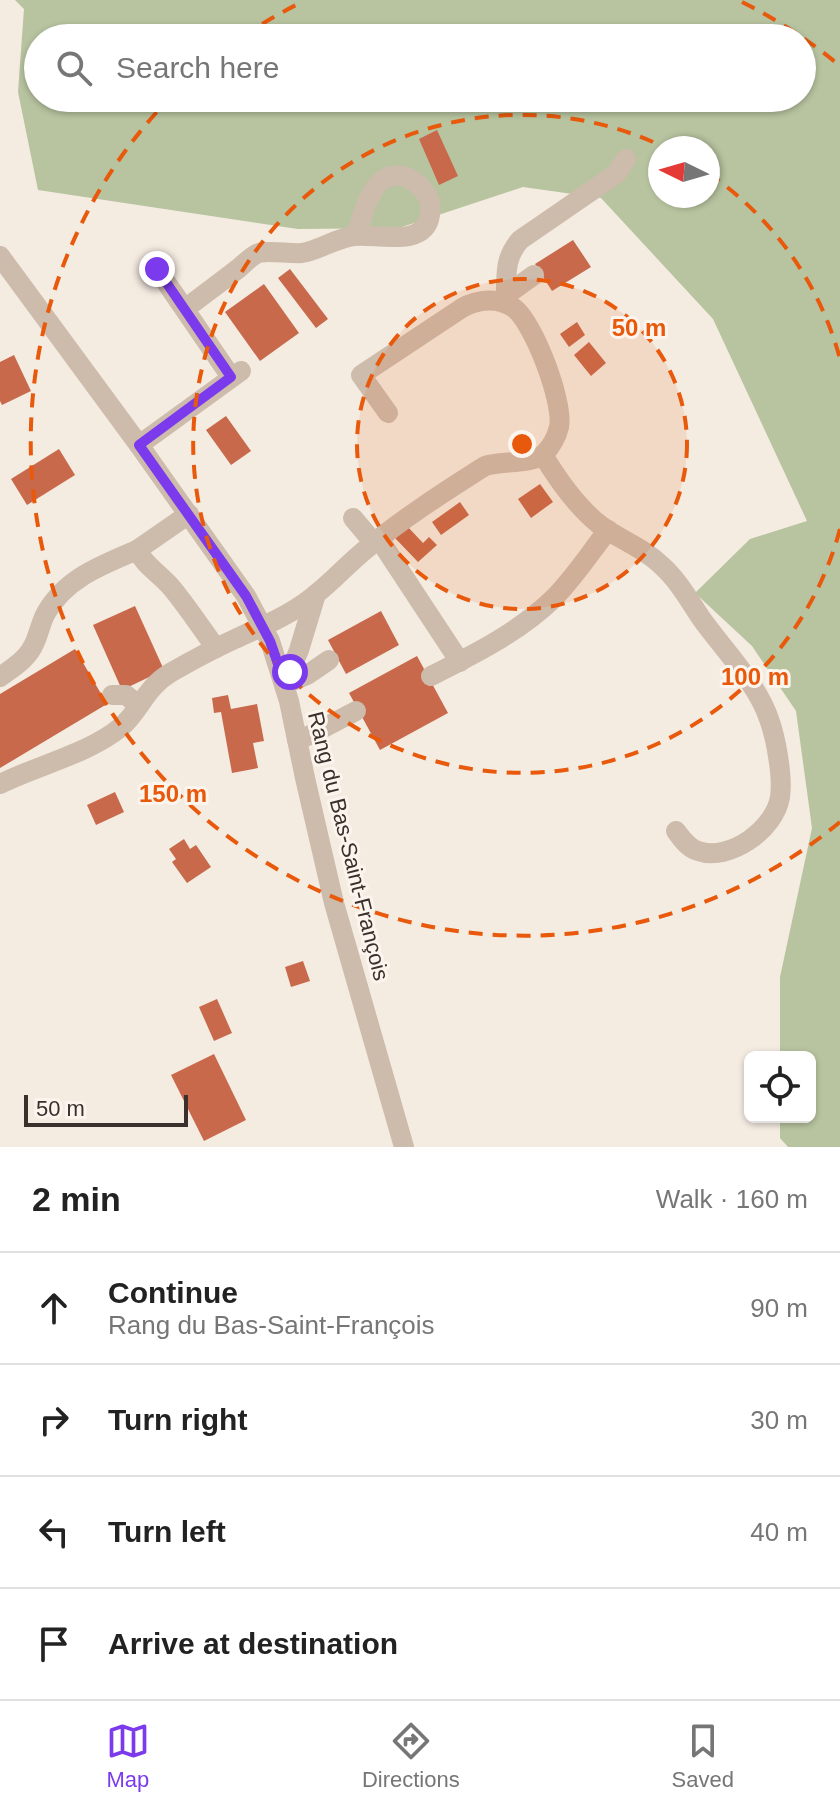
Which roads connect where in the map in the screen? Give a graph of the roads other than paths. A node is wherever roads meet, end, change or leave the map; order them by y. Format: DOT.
graph roads {
  1 [pos="626,159"];
  2 [pos="357,235"];
  3 [pos="0,256"];
  4 [pos="157,269"];
  5 [pos="534,275"];
  6 [pos="506,299"];
  7 [pos="185,309"];
  8 [pos="388,413"];
  9 [pos="139,445"];
  10 [pos="543,455"];
  11 [pos="189,514"];
  12 [pos="353,518"];
  13 [pos="608,530"];
  14 [pos="376,541"];
  15 [pos="137,550"];
  16 [pos="316,594"];
  17 [pos="262,626"];
  18 [pos="216,648"];
  19 [pos="329,660"];
  20 [pos="460,662"];
  21 [pos="431,676"];
  22 [pos="0,677"];
  23 [pos="285,684"];
  24 [pos="112,695"];
  25 [pos="138,705"];
  26 [pos="356,711"];
  27 [pos="297,740"];
  28 [pos="0,784"];
  29 [pos="676,831"];
  30 [pos="404,1147"];
  1 -- 6 [label="street"];
  2 -- 7 [label="street"];
  3 -- 9 [label="street, Rang du Bas-Saint-François"];
  4 -- 7 [label="street"];
  5 -- 6 [label="street"];
  6 -- 8 [label="street"];
  6 -- 10 [label="street"];
  7 -- 9 [label="street"];
  9 -- 11 [label="street, Rang du Bas-Saint-François"];
  10 -- 13 [label="street"];
  10 -- 14 [label="street"];
  11 -- 15 [label="street"];
  11 -- 17 [label="street, Rang du Bas-Saint-François"];
  12 -- 14 [label="street"];
  13 -- 20 [label="street"];
  13 -- 29 [label="street"];
  14 -- 16 [label="street"];
  14 -- 20 [label="street"];
  15 -- 18 [label="street"];
  15 -- 22 [label="street"];
  16 -- 17 [label="street"];
  16 -- 23 [label="street"];
  17 -- 18 [label="street"];
  17 -- 23 [label="street, Rang du Bas-Saint-François"];
  18 -- 25 [label="street"];
  19 -- 23 [label="street"];
  20 -- 21 [label="street"];
  23 -- 27 [label="street, Rang du Bas-Saint-François"];
  24 -- 25 [label="street"];
  25 -- 28 [label="street"];
  26 -- 27 [label="street"];
  27 -- 30 [label="street, Rang du Bas-Saint-François"];
}
